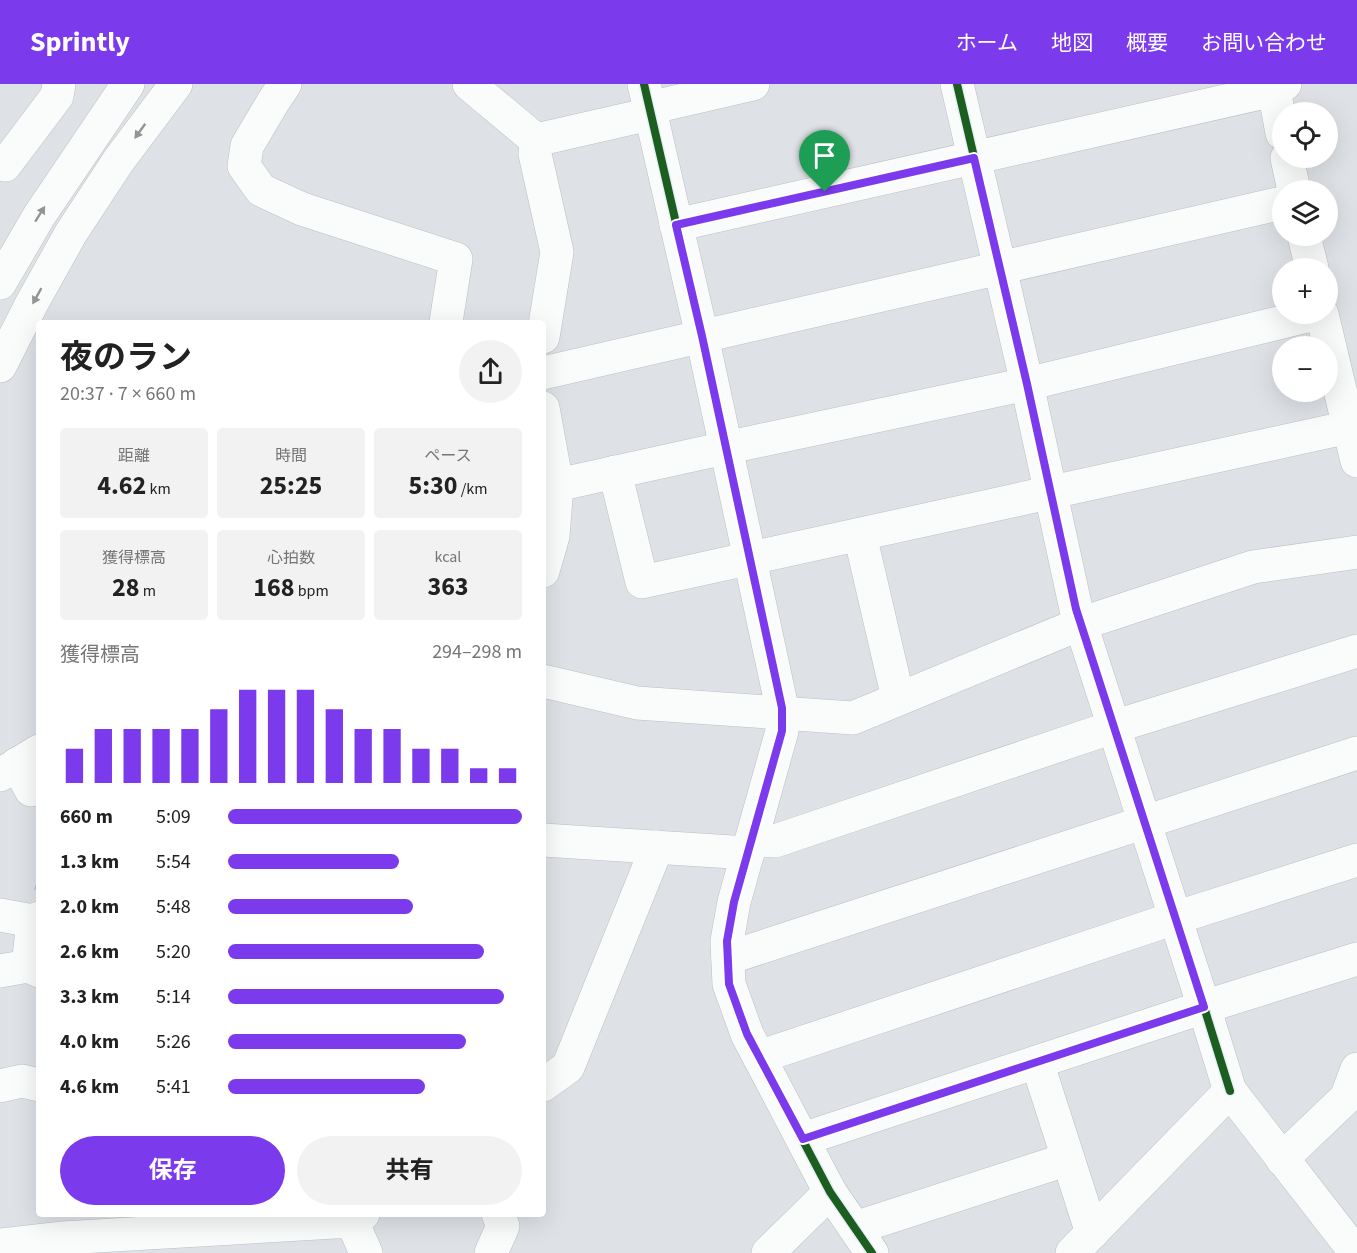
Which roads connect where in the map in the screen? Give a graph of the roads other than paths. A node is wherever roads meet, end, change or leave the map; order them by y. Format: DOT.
graph roads {
  1 [pos="59,84"];
  2 [pos="128,84"];
  3 [pos="176,84"];
  4 [pos="285,84"];
  5 [pos="469,84"];
  6 [pos="753,84"];
  7 [pos="957,84"];
  8 [pos="1277,86"];
  9 [pos="647,102"];
  10 [pos="1279,102"];
  11 [pos="536,140"];
  12 [pos="974,158"];
  13 [pos="0,164"];
  14 [pos="1272,205"];
  15 [pos="676,225"];
  16 [pos="1000,268"];
  17 [pos="0,283"];
  18 [pos="446,320"];
  19 [pos="546,320"];
  20 [pos="1274,324"];
  21 [pos="1327,324"];
  22 [pos="702,336"];
  23 [pos="0,366"];
  24 [pos="1346,367"];
  25 [pos="546,372"];
  26 [pos="1027,384"];
  27 [pos="546,424"];
  28 [pos="1349,427"];
  29 [pos="725,448"];
  30 [pos="1357,461"];
  31 [pos="615,472"];
  32 [pos="557,485"];
  33 [pos="1051,493"];
  34 [pos="860,535"];
  35 [pos="1357,552"];
  36 [pos="749,559"];
  37 [pos="546,560"];
  38 [pos="1080,624"];
  39 [pos="1357,651"];
  40 [pos="546,682"];
  41 [pos="898,699"];
  42 [pos="782,714"];
  43 [pos="1113,727"];
  44 [pos="1357,753"];
  45 [pos="1144,822"];
  46 [pos="546,840"];
  47 [pos="657,847"];
  48 [pos="750,847"];
  49 [pos="1357,860"];
  50 [pos="0,915"];
  51 [pos="1174,918"];
  52 [pos="36,919"];
  53 [pos="728,958"];
  54 [pos="1357,959"];
  55 [pos="22,970"];
  56 [pos="1204,1007"];
  57 [pos="759,1057"];
  58 [pos="1037,1062"];
  59 [pos="1357,1068"];
  60 [pos="546,1083"];
  61 [pos="36,1084"];
  62 [pos="0,1086"];
  63 [pos="1230,1091"];
  64 [pos="803,1139"];
  65 [pos="1068,1159"];
  66 [pos="1282,1159"];
  67 [pos="830,1192"];
  68 [pos="358,1217"];
  69 [pos="499,1217"];
  70 [pos="66,1235"];
  71 [pos="863,1240"];
  72 [pos="217,1241"];
  73 [pos="1082,1243"];
  74 [pos="0,1245"];
  75 [pos="366,1253"];
  76 [pos="491,1253"];
  77 [pos="768,1253"];
  78 [pos="1356,1253"];
  1 -- 13 [label="main road"];
  17 -- 2 [label="main road, one-way"];
  3 -- 23 [label="main road, one-way"];
  4 -- 18 [label="main road"];
  5 -- 11 [label="main road"];
  6 -- 9 [label="main road"];
  7 -- 12 [label="main road"];
  8 -- 10 [label="main road"];
  8 -- 12 [label="main road"];
  9 -- 11 [label="main road"];
  9 -- 15 [label="main road"];
  11 -- 19 [label="main road"];
  12 -- 15 [label="main road"];
  12 -- 16 [label="main road"];
  14 -- 16 [label="main road"];
  15 -- 22 [label="main road"];
  16 -- 22 [label="main road"];
  16 -- 26 [label="main road"];
  20 -- 26 [label="main road"];
  21 -- 24 [label="main road"];
  22 -- 25 [label="main road"];
  22 -- 29 [label="main road"];
  24 -- 28 [label="main road"];
  26 -- 29 [label="main road"];
  26 -- 33 [label="main road"];
  27 -- 32 [label="main road"];
  28 -- 30 [label="main road"];
  28 -- 33 [label="main road"];
  29 -- 31 [label="main road"];
  29 -- 36 [label="main road"];
  31 -- 32 [label="main road"];
  31 -- 36 [label="main road"];
  32 -- 37 [label="main road"];
  33 -- 34 [label="main road"];
  33 -- 38 [label="main road"];
  34 -- 36 [label="main road"];
  34 -- 41 [label="main road"];
  35 -- 38 [label="main road"];
  36 -- 42 [label="main road"];
  38 -- 41 [label="main road"];
  38 -- 43 [label="main road"];
  39 -- 43 [label="main road"];
  40 -- 42 [label="main road"];
  41 -- 42 [label="main road"];
  42 -- 48 [label="main road"];
  43 -- 45 [label="main road"];
  43 -- 48 [label="main road"];
  44 -- 45 [label="main road"];
  45 -- 51 [label="main road"];
  45 -- 53 [label="main road"];
  46 -- 47 [label="main road"];
  47 -- 48 [label="main road"];
  47 -- 60 [label="main road"];
  48 -- 53 [label="main road"];
  49 -- 51 [label="main road"];
  50 -- 52 [label="main road"];
  51 -- 56 [label="main road"];
  51 -- 57 [label="main road"];
  52 -- 55 [label="main road"];
  53 -- 57 [label="main road"];
  54 -- 56 [label="main road"];
  56 -- 58 [label="main road"];
  56 -- 63 [label="main road"];
  57 -- 64 [label="main road"];
  58 -- 64 [label="main road"];
  58 -- 65 [label="main road"];
  59 -- 66 [label="main road"];
  61 -- 62 [label="main road"];
  63 -- 66 [label="main road"];
  63 -- 73 [label="main road"];
  64 -- 67 [label="main road"];
  65 -- 71 [label="main road"];
  65 -- 73 [label="main road"];
  66 -- 78 [label="main road"];
  67 -- 71 [label="main road"];
  67 -- 77 [label="main road"];
  68 -- 72 [label="main road"];
  68 -- 75 [label="main road"];
  69 -- 76 [label="main road"];
  70 -- 72 [label="main road"];
  70 -- 74 [label="main road"];
}
